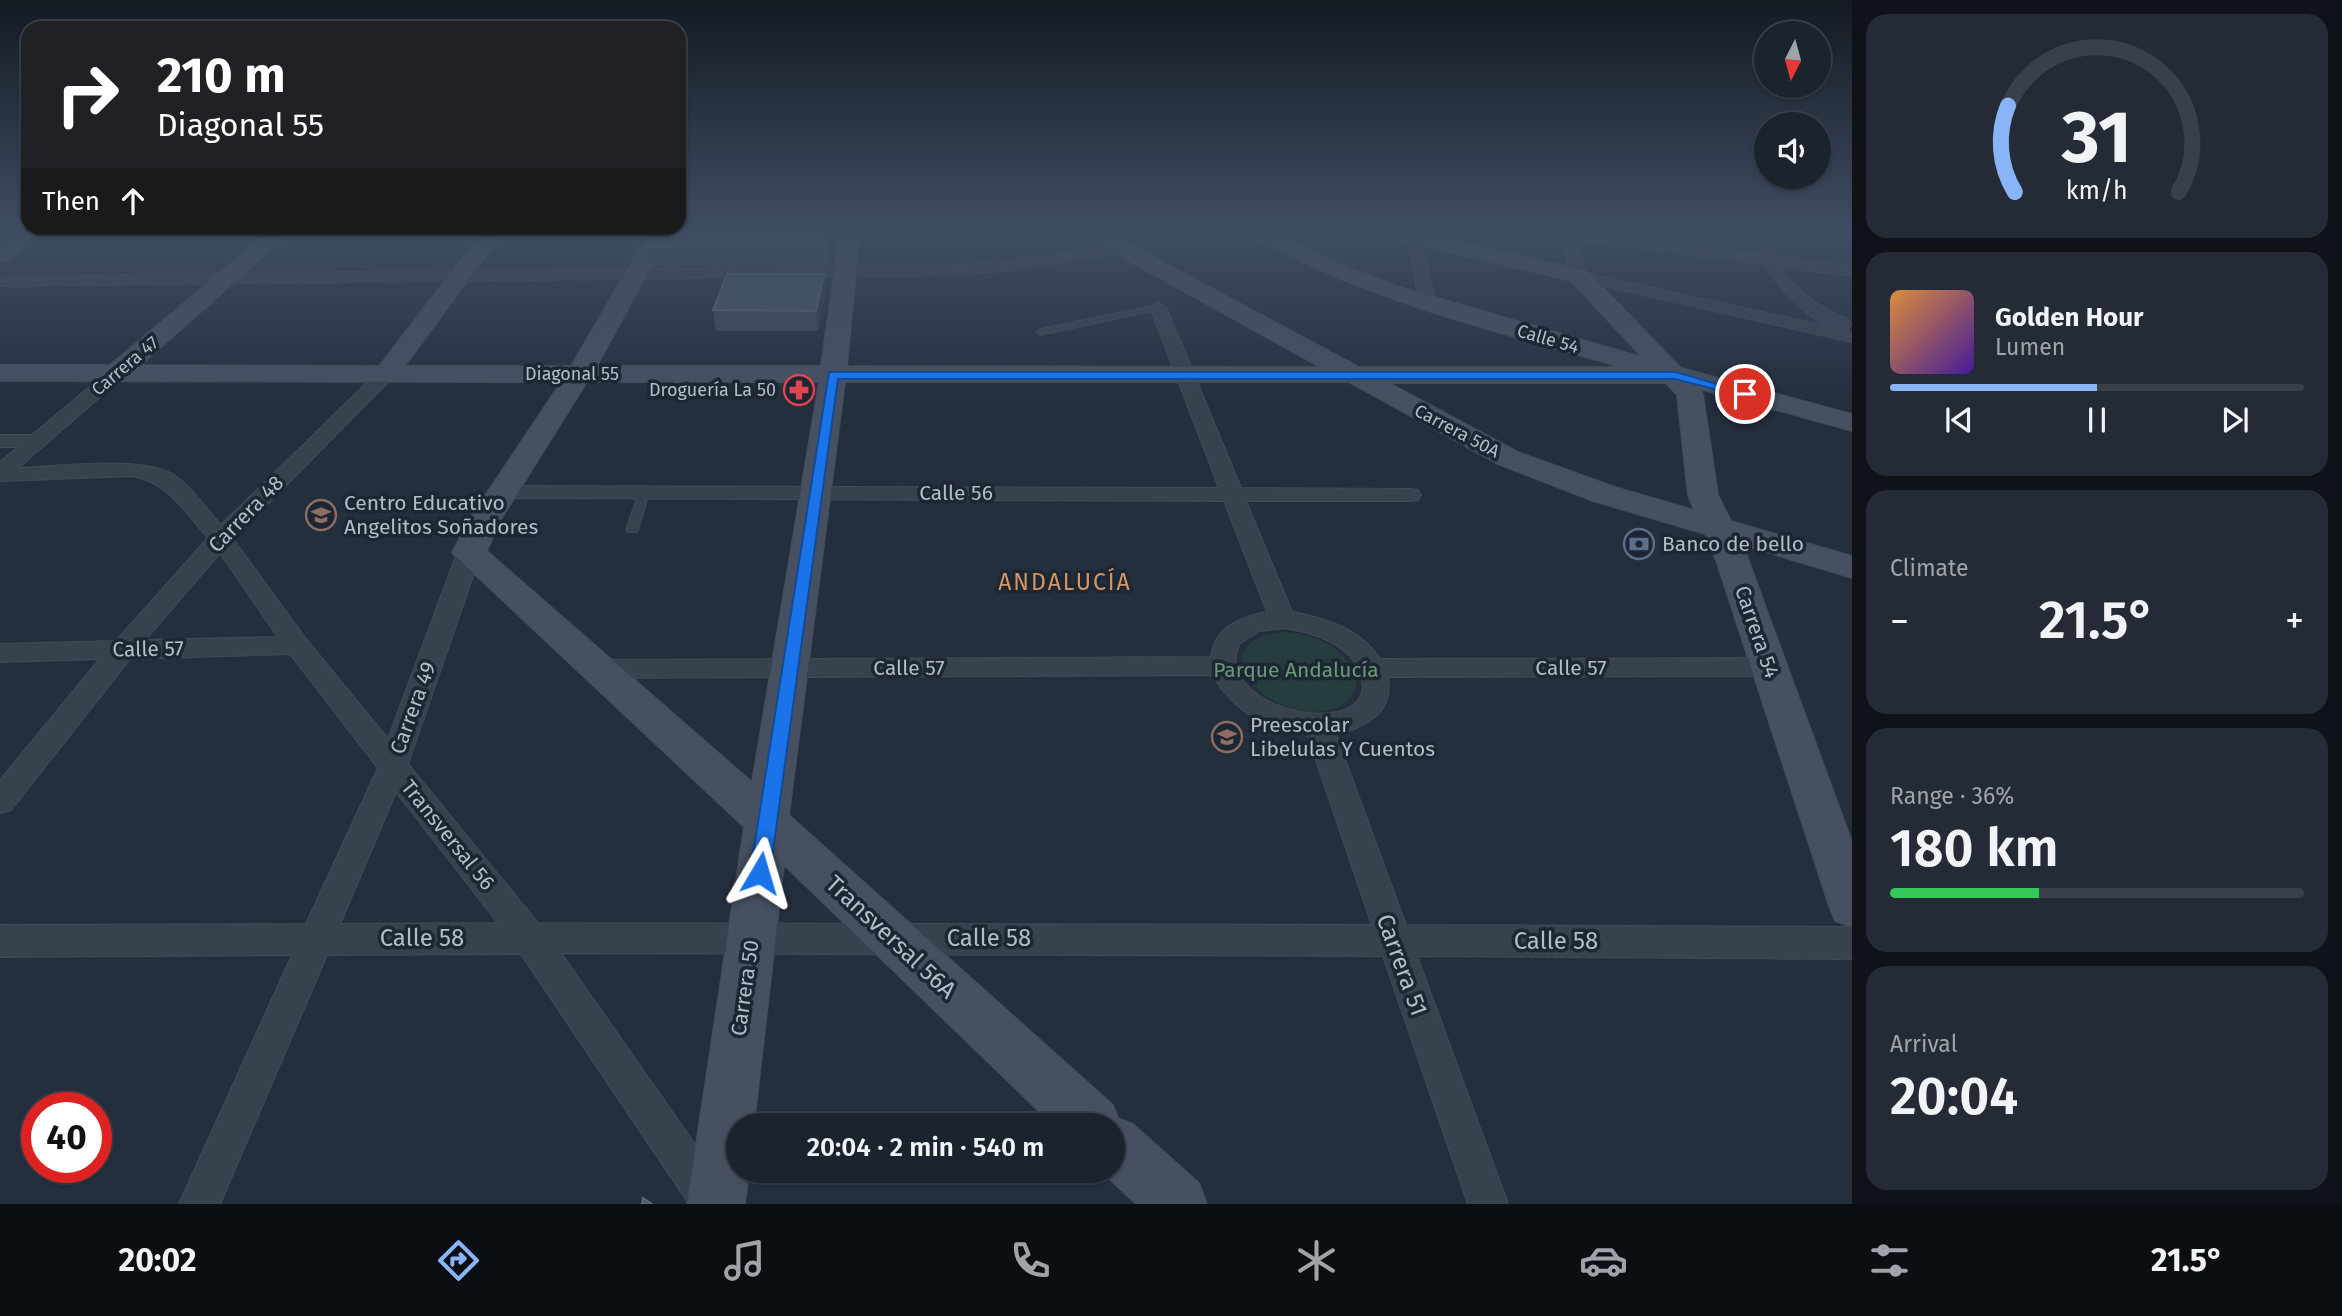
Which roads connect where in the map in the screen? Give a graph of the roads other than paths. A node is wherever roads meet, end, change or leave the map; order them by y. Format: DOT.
graph roads {
  1 [pos="219,287"];
  2 [pos="453,287"];
  3 [pos="628,287"];
  4 [pos="844,287"];
  5 [pos="1192,287"];
  6 [pos="1376,287"];
  7 [pos="1425,287"];
  8 [pos="1590,287"];
  9 [pos="1629,287"];
  10 [pos="1786,287"];
  11 [pos="1428,305"];
  12 [pos="1158,307"];
  13 [pos="1852,328"];
  14 [pos="1040,332"];
  15 [pos="1852,337"];
  16 [pos="0,373"];
  17 [pos="117,373"];
  18 [pos="386,374"];
  19 [pos="579,374"];
  20 [pos="833,375"];
  21 [pos="1676,375"];
  22 [pos="1185,376"];
  23 [pos="1355,377"];
  24 [pos="1395,377"];
  25 [pos="1852,423"];
  26 [pos="0,441"];
  27 [pos="36,441"];
  28 [pos="0,474"];
  29 [pos="502,492"];
  30 [pos="644,492"];
  31 [pos="816,493"];
  32 [pos="1232,494"];
  33 [pos="1410,495"];
  34 [pos="1714,519"];
  35 [pos="632,530"];
  36 [pos="221,538"];
  37 [pos="1852,552"];
  38 [pos="469,553"];
  39 [pos="1852,567"];
  40 [pos="1282,619"];
  41 [pos="297,645"];
  42 [pos="123,649"];
  43 [pos="0,653"];
  44 [pos="1223,666"];
  45 [pos="1770,667"];
  46 [pos="789,668"];
  47 [pos="1372,668"];
  48 [pos="596,669"];
  49 [pos="1318,725"];
  50 [pos="393,766"];
  51 [pos="0,801"];
  52 [pos="767,821"];
  53 [pos="1852,906"];
  54 [pos="751,937"];
  55 [pos="891,937"];
  56 [pos="530,938"];
  57 [pos="318,939"];
  58 [pos="1393,940"];
  59 [pos="0,941"];
  60 [pos="1852,943"];
  61 [pos="1080,1113"];
  62 [pos="1125,1155"];
  63 [pos="200,1204"];
  64 [pos="714,1204"];
  65 [pos="1178,1204"];
  66 [pos="1488,1204"];
  1 -- 17 [label="street, Carrera 47"];
  2 -- 18 [label="street, Carrera 48"];
  3 -- 19 [label="street, Carrera 49"];
  4 -- 20 [label="street, Carrera 50"];
  5 -- 23 [label="street, Carrera 50A"];
  6 -- 11 [label="street, Calle 54"];
  7 -- 11 [label="street"];
  8 -- 21 [label="street, Carrera 54"];
  9 -- 15 [label="street"];
  10 -- 13 [label="street"];
  11 -- 21 [label="street, Calle 54"];
  12 -- 14 [label="lane"];
  12 -- 22 [label="street"];
  16 -- 17 [label="street, Diagonal 55"];
  17 -- 18 [label="street, Diagonal 55"];
  17 -- 27 [label="street, Carrera 47"];
  18 -- 19 [label="street, Diagonal 55"];
  18 -- 36 [label="street, Carrera 48"];
  19 -- 20 [label="street, Diagonal 55"];
  19 -- 29 [label="street, Carrera 49"];
  20 -- 22 [label="street, Diagonal 55"];
  20 -- 31 [label="street, Carrera 50"];
  21 -- 24 [label="street, Diagonal 55"];
  21 -- 25 [label="street, Calle 54"];
  21 -- 34 [label="street, Carrera 54"];
  22 -- 23 [label="street, Diagonal 55"];
  22 -- 32 [label="street"];
  23 -- 24 [label="street, Diagonal 55"];
  23 -- 34 [label="street, Carrera 50A"];
  24 -- 34 [label="street, Carrera 50A"];
  26 -- 27 [label="street"];
  27 -- 28 [label="street, Carrera 47"];
  28 -- 36 [label="street, Transversal 56"];
  29 -- 30 [label="street, Calle 56"];
  29 -- 38 [label="street, Carrera 49"];
  30 -- 31 [label="street, Calle 56"];
  30 -- 35 [label="lane"];
  31 -- 32 [label="street, Calle 56"];
  31 -- 46 [label="street, Carrera 50"];
  32 -- 33 [label="street, Calle 56"];
  32 -- 40 [label="street"];
  34 -- 37 [label="street, Carrera 50A"];
  34 -- 39 [label="street, Carrera 50A"];
  34 -- 45 [label="street, Carrera 54"];
  36 -- 41 [label="street, Transversal 56"];
  36 -- 42 [label="street, Carrera 48"];
  38 -- 48 [label="street, Transversal 56A"];
  38 -- 50 [label="street, Carrera 49"];
  40 -- 44 [label="street"];
  40 -- 47 [label="street"];
  41 -- 42 [label="street, Calle 57"];
  41 -- 50 [label="street, Transversal 56"];
  42 -- 43 [label="street, Calle 57"];
  42 -- 51 [label="street, Carrera 48"];
  44 -- 46 [label="street, Calle 57"];
  44 -- 49 [label="street"];
  45 -- 47 [label="street, Calle 57"];
  45 -- 53 [label="street, Carrera 54"];
  46 -- 48 [label="street, Calle 57"];
  46 -- 52 [label="street, Carrera 50"];
  47 -- 49 [label="street"];
  48 -- 52 [label="street, Transversal 56A"];
  49 -- 58 [label="street, Carrera 51"];
  50 -- 56 [label="street, Transversal 56"];
  50 -- 57 [label="street, Carrera 49"];
  52 -- 54 [label="street, Carrera 50"];
  52 -- 55 [label="street, Transversal 56A"];
  54 -- 55 [label="street, Calle 58"];
  54 -- 56 [label="street, Calle 58"];
  54 -- 64 [label="street, Carrera 50"];
  55 -- 58 [label="street, Calle 58"];
  55 -- 61 [label="street, Transversal 56A"];
  56 -- 57 [label="street, Calle 58"];
  56 -- 64 [label="street, Transversal 56"];
  57 -- 59 [label="street, Calle 58"];
  57 -- 63 [label="street, Carrera 49"];
  58 -- 60 [label="street, Calle 58"];
  58 -- 66 [label="street, Carrera 51"];
  62 -- 65 [label="street"];
}
